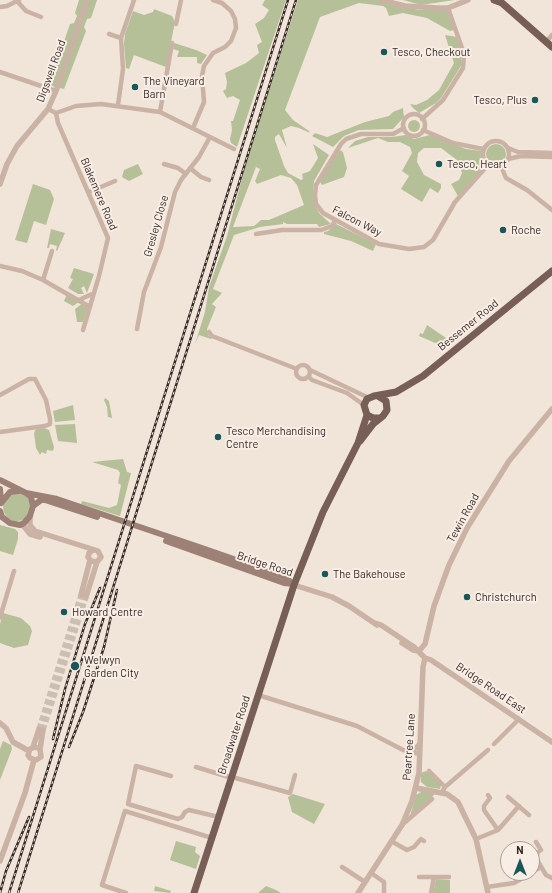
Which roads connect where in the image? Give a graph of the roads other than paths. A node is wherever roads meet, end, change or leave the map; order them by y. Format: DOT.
graph roads {
  1 [pos="87,0"];
  2 [pos="134,0"];
  3 [pos="181,0"];
  4 [pos="213,0"];
  5 [pos="381,0"];
  6 [pos="468,0"];
  7 [pos="494,0"];
  8 [pos="18,1"];
  9 [pos="502,2"];
  10 [pos="0,7"];
  11 [pos="448,8"];
  12 [pos="41,17"];
  13 [pos="176,24"];
  14 [pos="109,34"];
  15 [pos="552,35"];
  16 [pos="121,38"];
  17 [pos="546,42"];
  18 [pos="172,43"];
  19 [pos="552,47"];
  20 [pos="0,72"];
  21 [pos="56,91"];
  22 [pos="118,105"];
  23 [pos="48,109"];
  24 [pos="160,112"];
  25 [pos="56,113"];
  26 [pos="422,119"];
  27 [pos="193,128"];
  28 [pos="404,128"];
  29 [pos="423,130"];
  30 [pos="210,137"];
  31 [pos="508,148"];
  32 [pos="234,149"];
  33 [pos="483,149"];
  34 [pos="552,153"];
  35 [pos="552,156"];
  36 [pos="508,159"];
  37 [pos="164,164"];
  38 [pos="488,165"];
  39 [pos="501,166"];
  40 [pos="190,168"];
  41 [pos="186,174"];
  42 [pos="209,180"];
  43 [pos="115,181"];
  44 [pos="0,184"];
  45 [pos="88,192"];
  46 [pos="552,210"];
  47 [pos="335,221"];
  48 [pos="256,234"];
  49 [pos="52,251"];
  50 [pos="0,266"];
  51 [pos="552,271"];
  52 [pos="43,280"];
  53 [pos="92,294"];
  54 [pos="79,300"];
  55 [pos="90,307"];
  56 [pos="137,329"];
  57 [pos="83,330"];
  58 [pos="209,332"];
  59 [pos="297,369"];
  60 [pos="310,370"];
  61 [pos="309,377"];
  62 [pos="396,392"];
  63 [pos="0,395"];
  64 [pos="378,396"];
  65 [pos="369,398"];
  66 [pos="386,404"];
  67 [pos="364,405"];
  68 [pos="552,409"];
  69 [pos="367,415"];
  70 [pos="378,418"];
  71 [pos="0,432"];
  72 [pos="358,443"];
  73 [pos="0,480"];
  74 [pos="0,489"];
  75 [pos="24,492"];
  76 [pos="0,505"];
  77 [pos="33,506"];
  78 [pos="0,511"];
  79 [pos="30,516"];
  80 [pos="3,521"];
  81 [pos="115,521"];
  82 [pos="22,524"];
  83 [pos="93,550"];
  84 [pos="89,557"];
  85 [pos="97,562"];
  86 [pos="14,571"];
  87 [pos="294,585"];
  88 [pos="0,615"];
  89 [pos="419,651"];
  90 [pos="425,658"];
  91 [pos="258,695"];
  92 [pos="519,719"];
  93 [pos="0,723"];
  94 [pos="552,742"];
  95 [pos="420,743"];
  96 [pos="494,744"];
  97 [pos="31,749"];
  98 [pos="40,749"];
  99 [pos="488,750"];
  100 [pos="408,752"];
  101 [pos="420,754"];
  102 [pos="34,760"];
  103 [pos="196,767"];
  104 [pos="428,771"];
  105 [pos="295,775"];
  106 [pos="171,776"];
  107 [pos="232,777"];
  108 [pos="416,788"];
  109 [pos="444,790"];
  110 [pos="488,795"];
  111 [pos="508,797"];
  112 [pos="432,798"];
  113 [pos="519,806"];
  114 [pos="529,815"];
  115 [pos="219,817"];
  116 [pos="402,825"];
  117 [pos="498,830"];
  118 [pos="212,838"];
  119 [pos="476,839"];
  120 [pos="391,841"];
  121 [pos="424,841"];
  122 [pos="0,861"];
  123 [pos="342,867"];
  124 [pos="541,867"];
  125 [pos="371,873"];
  126 [pos="419,877"];
  127 [pos="434,877"];
  128 [pos="449,877"];
  129 [pos="552,878"];
  130 [pos="517,881"];
  131 [pos="365,882"];
  132 [pos="487,886"];
  133 [pos="126,893"];
  134 [pos="196,893"];
  135 [pos="358,893"];
  136 [pos="384,893"];
  137 [pos="431,893"];
  138 [pos="488,893"];
  1 -- 21 [label="street, Digswell Road"];
  2 -- 16 [label="street"];
  3 -- 13 [label="street"];
  4 -- 27 [label="street"];
  5 -- 11 [label="street"];
  6 -- 11 [label="street"];
  7 -- 9 [label="main road"];
  8 -- 10 [label="street"];
  8 -- 12 [label="street"];
  9 -- 17 [label="main road"];
  11 -- 26 [label="street"];
  14 -- 16 [label="street"];
  15 -- 17 [label="street"];
  16 -- 22 [label="street"];
  17 -- 19 [label="main road"];
  18 -- 24 [label="street"];
  20 -- 21 [label="street"];
  21 -- 23 [label="street, Digswell Road"];
  22 -- 24 [label="street"];
  22 -- 25 [label="street"];
  23 -- 25 [label="street"];
  23 -- 44 [label="street, Digswell Road"];
  24 -- 27 [label="street"];
  25 -- 45 [label="street, Blakemere Road"];
  26 -- 28 [label="street"];
  26 -- 29 [label="street"];
  27 -- 30 [label="street"];
  28 -- 29 [label="street"];
  28 -- 47 [label="street, Falcon Way"];
  29 -- 33 [label="street"];
  30 -- 32 [label="street"];
  30 -- 40 [label="street, Gresley Close"];
  31 -- 33 [label="street"];
  31 -- 34 [label="street"];
  31 -- 36 [label="street"];
  33 -- 38 [label="street"];
  35 -- 36 [label="street"];
  36 -- 39 [label="street"];
  37 -- 41 [label="street"];
  38 -- 39 [label="street"];
  38 -- 47 [label="street, Falcon Way"];
  39 -- 46 [label="street"];
  40 -- 41 [label="street, Gresley Close"];
  40 -- 42 [label="street"];
  41 -- 56 [label="street, Gresley Close"];
  43 -- 45 [label="street"];
  45 -- 53 [label="street, Blakemere Road"];
  47 -- 48 [label="street"];
  49 -- 52 [label="street"];
  50 -- 52 [label="street"];
  51 -- 62 [label="main road, Bessemer Road"];
  52 -- 54 [label="street"];
  53 -- 54 [label="street"];
  53 -- 55 [label="street, Blakemere Road"];
  54 -- 55 [label="street"];
  55 -- 57 [label="street, Blakemere Road"];
  58 -- 59 [label="street"];
  59 -- 60 [label="street"];
  59 -- 61 [label="street"];
  60 -- 61 [label="street"];
  60 -- 65 [label="street"];
  61 -- 67 [label="street"];
  62 -- 64 [label="main road, Bessemer Road"];
  62 -- 66 [label="main road, Bessemer Road"];
  63 -- 71 [label="street"];
  64 -- 65 [label="main road"];
  64 -- 66 [label="main road"];
  65 -- 67 [label="main road"];
  66 -- 70 [label="main road"];
  67 -- 69 [label="main road"];
  68 -- 89 [label="street, Tewin Road"];
  69 -- 70 [label="main road"];
  69 -- 72 [label="main road"];
  70 -- 72 [label="main road"];
  72 -- 87 [label="main road"];
  73 -- 75 [label="main road, Bridge Road"];
  74 -- 76 [label="main road"];
  75 -- 76 [label="main road"];
  75 -- 77 [label="main road"];
  75 -- 81 [label="main road, Bridge Road"];
  77 -- 79 [label="main road"];
  77 -- 81 [label="main road, Bridge Road"];
  78 -- 80 [label="main road"];
  79 -- 82 [label="main road"];
  79 -- 83 [label="street"];
  80 -- 82 [label="main road"];
  81 -- 87 [label="main road, Bridge Road"];
  82 -- 84 [label="street"];
  83 -- 84 [label="street"];
  83 -- 85 [label="street"];
  84 -- 85 [label="street"];
  84 -- 85 [label="street"];
  86 -- 88 [label="street"];
  87 -- 89 [label="street, Bridge Road East"];
  87 -- 91 [label="main road, Broadwater Road"];
  89 -- 90 [label="street, Bridge Road East"];
  90 -- 92 [label="street, Bridge Road East"];
  90 -- 95 [label="street, Peartree Lane"];
  91 -- 100 [label="street"];
  91 -- 107 [label="main road, Broadwater Road"];
  92 -- 94 [label="street, Bridge Road East"];
  92 -- 96 [label="street"];
  93 -- 97 [label="street"];
  95 -- 100 [label="street"];
  95 -- 101 [label="street, Peartree Lane"];
  97 -- 98 [label="street"];
  97 -- 98 [label="street"];
  97 -- 102 [label="street"];
  98 -- 102 [label="street"];
  99 -- 109 [label="street"];
  100 -- 101 [label="street"];
  101 -- 108 [label="street, Peartree Lane"];
  102 -- 122 [label="street"];
  103 -- 107 [label="street"];
  104 -- 109 [label="street"];
  105 -- 107 [label="street"];
  106 -- 115 [label="street"];
  107 -- 115 [label="main road, Broadwater Road"];
  108 -- 109 [label="street"];
  108 -- 116 [label="street, Peartree Lane"];
  109 -- 119 [label="street"];
  110 -- 117 [label="street"];
  111 -- 113 [label="street"];
  112 -- 116 [label="street"];
  113 -- 114 [label="street"];
  113 -- 117 [label="street"];
  115 -- 118 [label="main road, Broadwater Road"];
  116 -- 120 [label="street, Peartree Lane"];
  117 -- 119 [label="street"];
  118 -- 133 [label="street"];
  118 -- 134 [label="main road, Broadwater Road"];
  119 -- 132 [label="street"];
  120 -- 121 [label="street"];
  120 -- 125 [label="street, Peartree Lane"];
  123 -- 131 [label="street"];
  124 -- 129 [label="street"];
  125 -- 131 [label="street, Peartree Lane"];
  125 -- 136 [label="street"];
  126 -- 127 [label="street"];
  127 -- 128 [label="street"];
  127 -- 137 [label="street"];
  130 -- 132 [label="street"];
  131 -- 135 [label="street, Peartree Lane"];
  132 -- 138 [label="street"];
}
